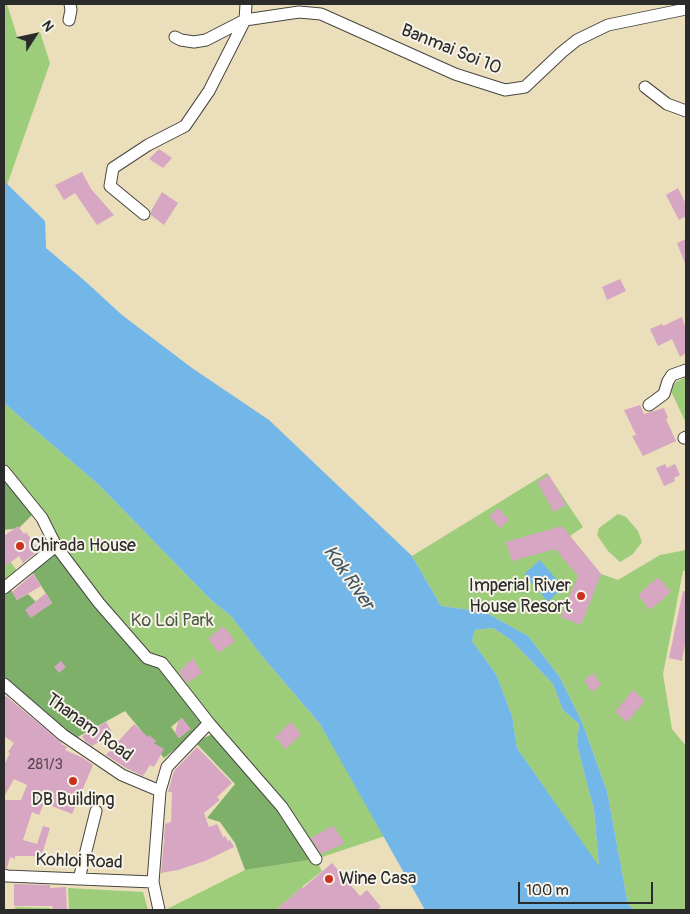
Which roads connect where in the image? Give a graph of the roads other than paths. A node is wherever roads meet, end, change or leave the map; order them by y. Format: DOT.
graph roads {
  1 [pos="70,4"];
  2 [pos="246,4"];
  3 [pos="686,9"];
  4 [pos="69,20"];
  5 [pos="245,20"];
  6 [pos="175,37"];
  7 [pos="645,87"];
  8 [pos="686,111"];
  9 [pos="144,214"];
  10 [pos="686,370"];
  11 [pos="649,404"];
  12 [pos="4,471"];
  13 [pos="56,546"];
  14 [pos="4,588"];
  15 [pos="4,684"];
  16 [pos="209,723"];
  17 [pos="160,791"];
  18 [pos="96,811"];
  19 [pos="316,859"];
  20 [pos="4,875"];
  21 [pos="79,879"];
  22 [pos="152,882"];
  23 [pos="159,910"];
  1 -- 4 [label="street"];
  2 -- 5 [label="street"];
  3 -- 5 [label="street, Banmai Soi 10"];
  5 -- 6 [label="street, Banmai Soi 10"];
  5 -- 9 [label="street"];
  7 -- 8 [label="street"];
  10 -- 11 [label="street"];
  12 -- 13 [label="street"];
  13 -- 14 [label="street"];
  13 -- 16 [label="street"];
  15 -- 17 [label="street, Thanam Road"];
  16 -- 17 [label="street"];
  16 -- 19 [label="street"];
  17 -- 22 [label="street"];
  18 -- 21 [label="street"];
  20 -- 21 [label="street, Kohloi Road"];
  21 -- 22 [label="street, Kohloi Road"];
  22 -- 23 [label="street"];
}
